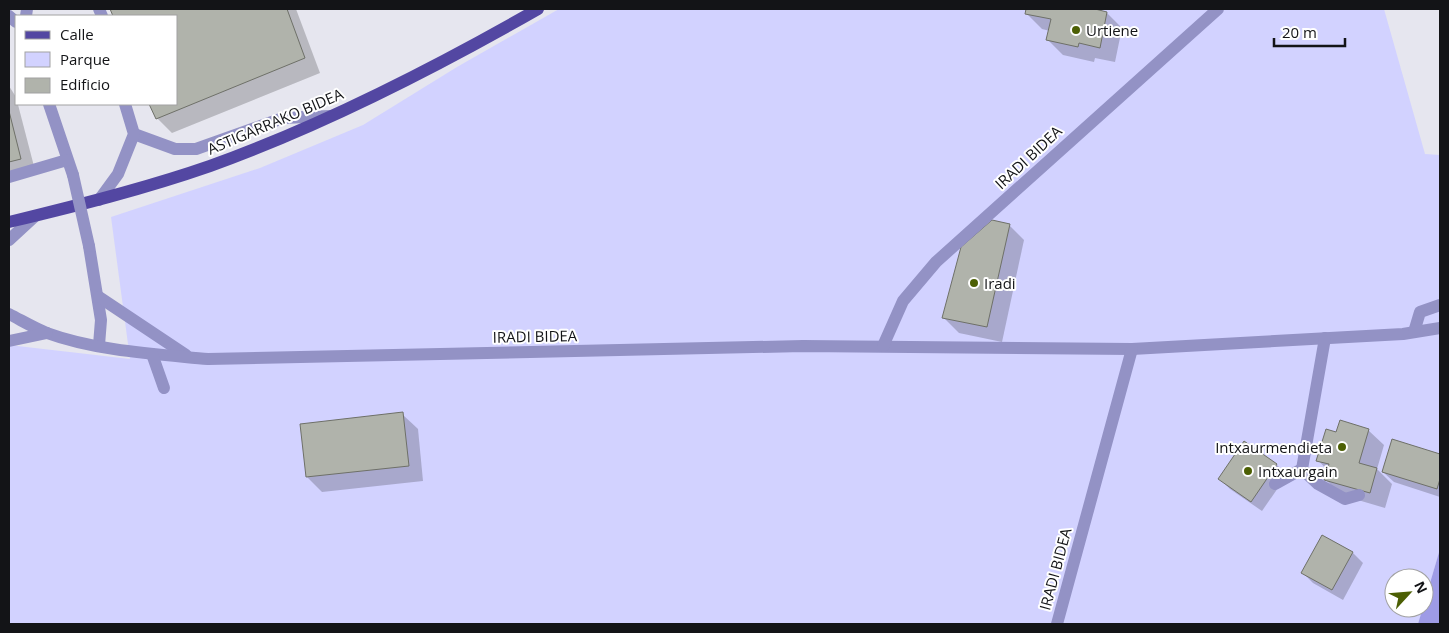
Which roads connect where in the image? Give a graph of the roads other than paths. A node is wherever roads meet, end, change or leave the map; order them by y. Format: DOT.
graph roads {
  1 [pos="538,9"];
  2 [pos="1218,9"];
  3 [pos="49,105"];
  4 [pos="125,105"];
  5 [pos="330,116"];
  6 [pos="134,134"];
  7 [pos="67,160"];
  8 [pos="9,177"];
  9 [pos="99,200"];
  10 [pos="35,216"];
  11 [pos="9,222"];
  12 [pos="9,240"];
  13 [pos="99,297"];
  14 [pos="1440,306"];
  15 [pos="9,314"];
  16 [pos="1440,328"];
  17 [pos="1414,332"];
  18 [pos="47,333"];
  19 [pos="1324,338"];
  20 [pos="9,341"];
  21 [pos="99,345"];
  22 [pos="883,346"];
  23 [pos="1132,350"];
  24 [pos="152,354"];
  25 [pos="189,357"];
  26 [pos="164,388"];
  27 [pos="1302,468"];
  28 [pos="1275,484"];
  29 [pos="1359,495"];
  30 [pos="1057,624"];
  1 -- 5 [label="main road, ASTIGARRAKO BIDEA"];
  2 -- 22 [label="street, IRADI BIDEA"];
  3 -- 7 [label="street"];
  4 -- 6 [label="street"];
  5 -- 6 [label="street"];
  5 -- 9 [label="main road, ASTIGARRAKO BIDEA"];
  6 -- 9 [label="street"];
  7 -- 8 [label="street"];
  7 -- 13 [label="street, bridge"];
  9 -- 10 [label="main road, ASTIGARRAKO BIDEA"];
  10 -- 11 [label="main road, ASTIGARRAKO BIDEA"];
  10 -- 12 [label="street"];
  13 -- 21 [label="street"];
  13 -- 25 [label="street"];
  14 -- 17 [label="street"];
  15 -- 18 [label="street"];
  16 -- 17 [label="street, IRADI BIDEA"];
  17 -- 19 [label="street, IRADI BIDEA"];
  18 -- 20 [label="street"];
  18 -- 21 [label="street, IRADI BIDEA"];
  19 -- 23 [label="street, IRADI BIDEA"];
  19 -- 27 [label="street"];
  21 -- 24 [label="street, IRADI BIDEA"];
  22 -- 23 [label="street, IRADI BIDEA"];
  22 -- 25 [label="street, IRADI BIDEA"];
  23 -- 30 [label="street, IRADI BIDEA"];
  24 -- 25 [label="street, IRADI BIDEA"];
  24 -- 26 [label="street"];
  27 -- 28 [label="street"];
  27 -- 29 [label="street"];
}
